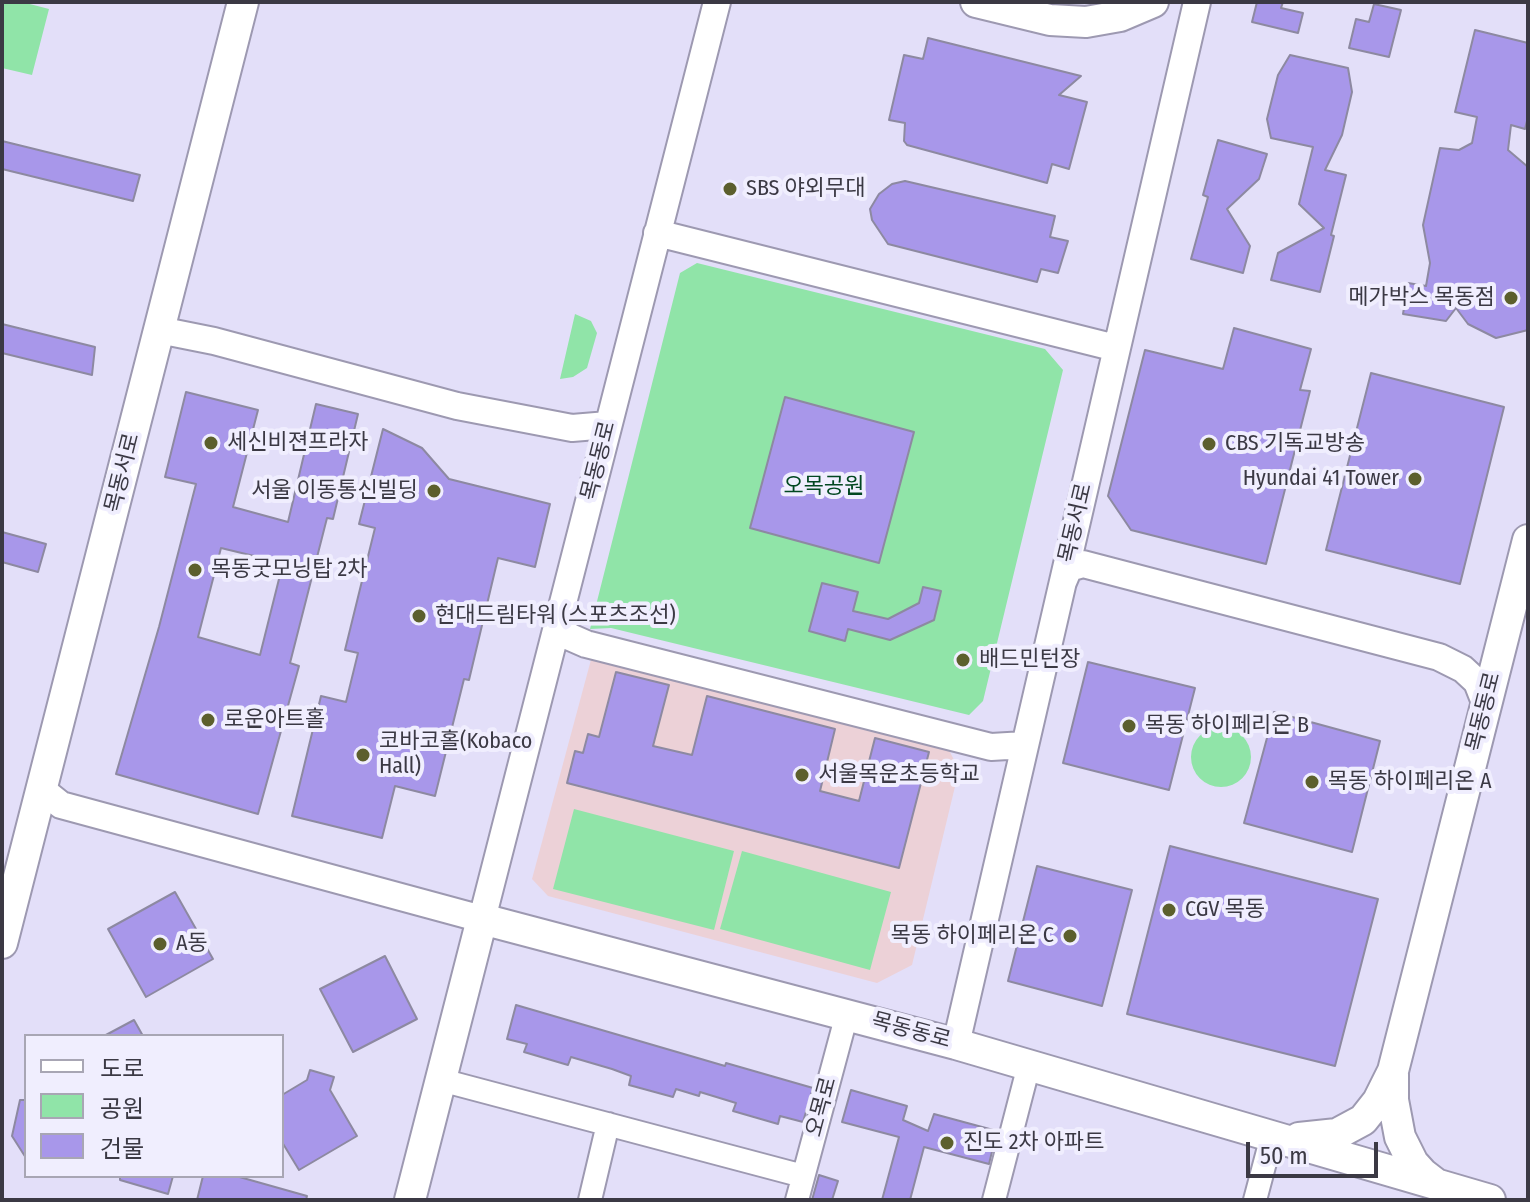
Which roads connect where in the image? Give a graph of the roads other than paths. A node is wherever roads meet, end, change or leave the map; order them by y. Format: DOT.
graph roads {
  1 [pos="243,2"];
  2 [pos="717,2"];
  3 [pos="976,2"];
  4 [pos="1153,2"];
  5 [pos="1197,2"];
  6 [pos="657,233"];
  7 [pos="159,330"];
  8 [pos="1116,348"];
  9 [pos="608,425"];
  10 [pos="1528,540"];
  11 [pos="1062,583"];
  12 [pos="557,626"];
  13 [pos="1486,705"];
  14 [pos="1025,745"];
  15 [pos="41,789"];
  16 [pos="482,919"];
  17 [pos="2,943"];
  18 [pos="847,1014"];
  19 [pos="956,1044"];
  20 [pos="1029,1065"];
  21 [pos="1393,1071"];
  22 [pos="441,1080"];
  23 [pos="608,1124"];
  24 [pos="1259,1132"];
  25 [pos="803,1176"];
  26 [pos="1438,1185"];
  27 [pos="410,1200"];
  28 [pos="590,1200"];
  29 [pos="797,1200"];
  30 [pos="994,1200"];
  31 [pos="1255,1200"];
  32 [pos="1490,1200"];
  1 -- 7 [label="main road, 목동서로"];
  2 -- 6 [label="street, 목동동로"];
  3 -- 4 [label="main road"];
  5 -- 8 [label="street, 목동서로"];
  6 -- 8 [label="street"];
  6 -- 9 [label="street, 목동동로"];
  7 -- 9 [label="street"];
  7 -- 15 [label="main road, 목동서로"];
  8 -- 11 [label="street, 목동서로"];
  9 -- 12 [label="street, 목동동로"];
  10 -- 13 [label="main road, 목동동로"];
  11 -- 13 [label="street"];
  11 -- 14 [label="street, 목동서로"];
  12 -- 14 [label="street"];
  12 -- 16 [label="street, 목동동로"];
  13 -- 21 [label="main road, 목동동로"];
  14 -- 19 [label="street, 목동서로"];
  15 -- 16 [label="street"];
  15 -- 17 [label="main road, 목동서로"];
  16 -- 18 [label="main road, 목동동로"];
  16 -- 22 [label="main road, 목동동로"];
  18 -- 19 [label="main road, 목동동로"];
  18 -- 25 [label="street, 오목로"];
  19 -- 20 [label="main road, 목동동로"];
  20 -- 24 [label="main road, 목동동로"];
  20 -- 30 [label="street"];
  21 -- 24 [label="main road, 목동동로"];
  21 -- 26 [label="main road, 목동동로"];
  22 -- 23 [label="street"];
  22 -- 27 [label="main road, 목동동로"];
  23 -- 25 [label="street"];
  23 -- 28 [label="street"];
  24 -- 26 [label="main road, 목동동로"];
  24 -- 31 [label="street"];
  25 -- 29 [label="street, 오목로"];
  26 -- 32 [label="main road, 목동동로"];
}
